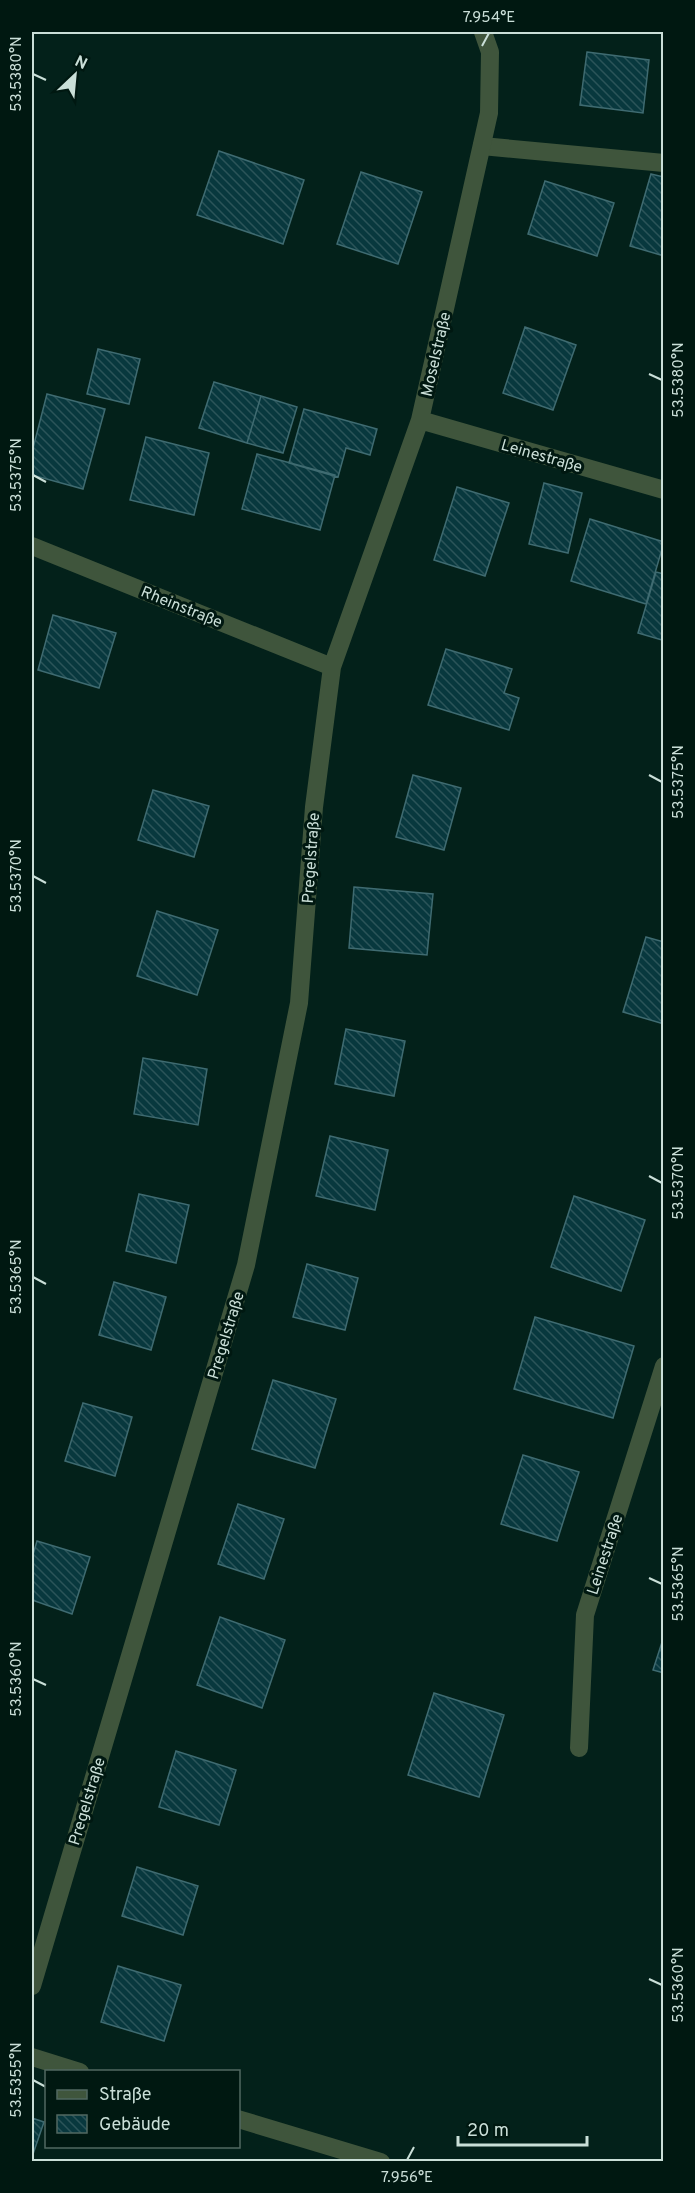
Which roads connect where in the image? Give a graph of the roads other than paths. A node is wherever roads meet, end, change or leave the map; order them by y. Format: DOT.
graph roads {
  1 [pos="483,32"];
  2 [pos="482,146"];
  3 [pos="663,163"];
  4 [pos="420,420"];
  5 [pos="663,490"];
  6 [pos="32,546"];
  7 [pos="332,667"];
  8 [pos="663,1366"];
  9 [pos="579,1748"];
  10 [pos="32,1986"];
  11 [pos="32,2057"];
  12 [pos="74,2070"];
  13 [pos="240,2120"];
  14 [pos="381,2162"];
  1 -- 2 [label="street, Moselstraße"];
  2 -- 3 [label="street"];
  2 -- 4 [label="street, Moselstraße"];
  4 -- 5 [label="street, Leinestraße"];
  4 -- 7 [label="street, Moselstraße"];
  6 -- 7 [label="street, Rheinstraße"];
  7 -- 10 [label="street, Pregelstraße"];
  8 -- 9 [label="street, Leinestraße"];
  11 -- 12 [label="street"];
  13 -- 14 [label="street"];
}
